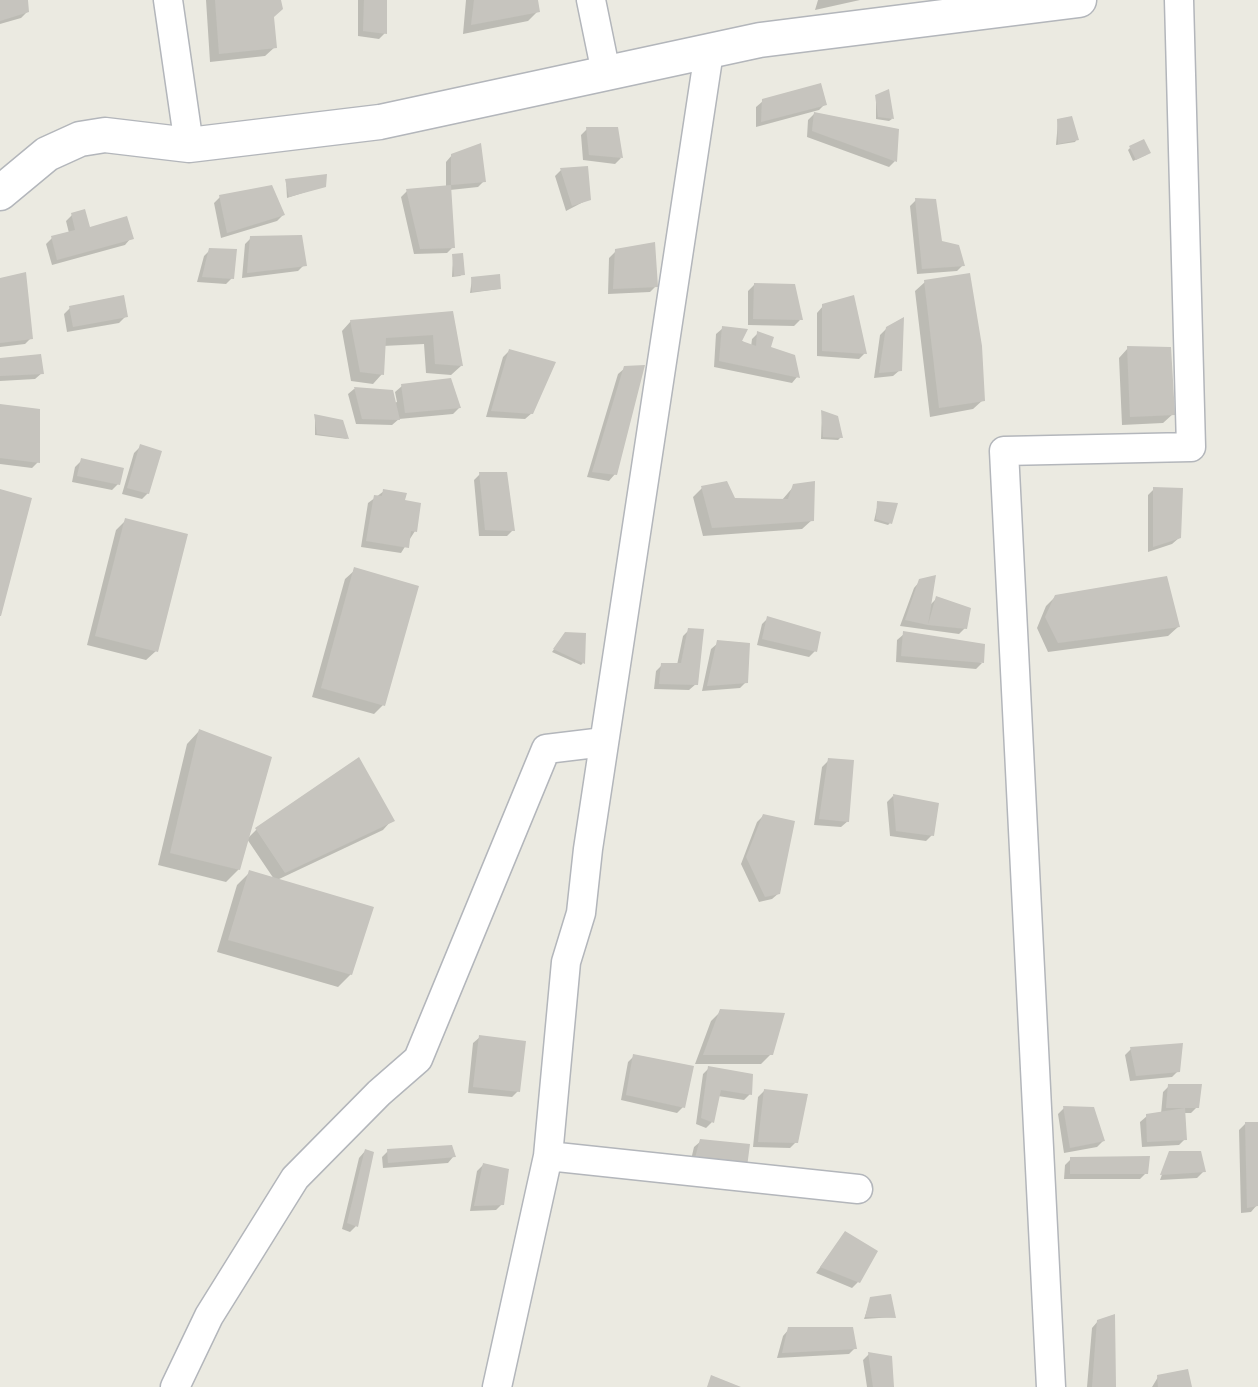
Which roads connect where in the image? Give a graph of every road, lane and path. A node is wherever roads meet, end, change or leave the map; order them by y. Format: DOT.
graph roads {
  1 [pos="168,0"];
  2 [pos="591,0"];
  3 [pos="1079,0"];
  4 [pos="1179,0"];
  5 [pos="1040,2"];
  6 [pos="709,52"];
  7 [pos="606,73"];
  8 [pos="189,145"];
  9 [pos="0,193"];
  10 [pos="604,742"];
  11 [pos="548,1156"];
  12 [pos="858,1189"];
  13 [pos="175,1387"];
  14 [pos="497,1387"];
  15 [pos="1051,1387"];
  1 -- 8 [label="street"];
  2 -- 7 [label="street"];
  3 -- 5 [label="street"];
  4 -- 15 [label="street"];
  5 -- 6 [label="street"];
  6 -- 7 [label="street"];
  6 -- 10 [label="street"];
  7 -- 8 [label="street"];
  8 -- 9 [label="street"];
  10 -- 11 [label="street"];
  10 -- 13 [label="street"];
  11 -- 12 [label="street"];
  11 -- 14 [label="street"];
}
